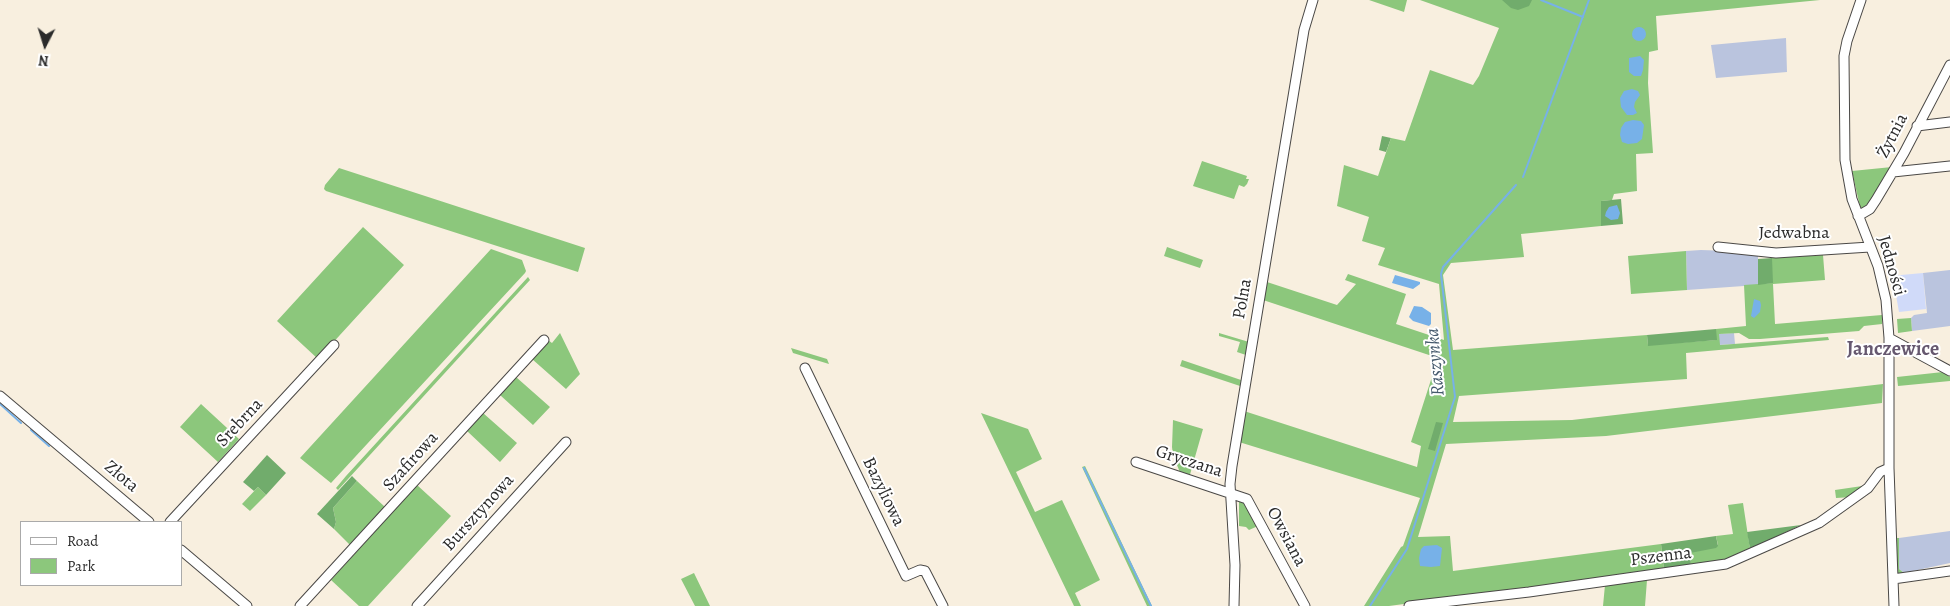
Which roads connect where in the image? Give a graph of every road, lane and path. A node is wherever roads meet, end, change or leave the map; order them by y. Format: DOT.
graph roads {
  1 [pos="1313,0"];
  2 [pos="1861,0"];
  3 [pos="1950,65"];
  4 [pos="1950,122"];
  5 [pos="1917,126"];
  6 [pos="1950,166"];
  7 [pos="1893,172"];
  8 [pos="1858,216"];
  9 [pos="1870,247"];
  10 [pos="1718,248"];
  11 [pos="1889,338"];
  12 [pos="544,340"];
  13 [pos="334,346"];
  14 [pos="805,368"];
  15 [pos="1950,371"];
  16 [pos="0,396"];
  17 [pos="566,442"];
  18 [pos="1136,462"];
  19 [pos="1889,468"];
  20 [pos="1231,492"];
  21 [pos="148,521"];
  22 [pos="171,521"];
  23 [pos="182,551"];
  24 [pos="1950,570"];
  25 [pos="1893,579"];
  26 [pos="246,606"];
  27 [pos="300,606"];
  28 [pos="417,606"];
  29 [pos="943,606"];
  30 [pos="1234,606"];
  31 [pos="1305,606"];
  32 [pos="1409,606"];
  33 [pos="1894,606"];
  1 -- 20 [label="street, Polna"];
  2 -- 8 [label="street, Jedności"];
  3 -- 5 [label="street, Żytnia"];
  4 -- 5 [label="street"];
  5 -- 7 [label="street, Żytnia"];
  6 -- 7 [label="street"];
  7 -- 8 [label="street, Żytnia"];
  8 -- 9 [label="street, Jedności"];
  9 -- 10 [label="street, Jedwabna"];
  9 -- 11 [label="street, Jedności"];
  11 -- 15 [label="street"];
  11 -- 19 [label="street, Jedności"];
  12 -- 27 [label="street, Szafirowa"];
  13 -- 22 [label="street, Srebrna"];
  14 -- 29 [label="street, Bazyliowa"];
  16 -- 21 [label="street, Złota"];
  17 -- 28 [label="street, Bursztynowa"];
  18 -- 20 [label="street, Gryczana"];
  19 -- 25 [label="street, Jedności"];
  19 -- 32 [label="street, Pszenna"];
  20 -- 30 [label="street, Polna"];
  20 -- 31 [label="street, Owsiana"];
  23 -- 26 [label="street"];
  24 -- 25 [label="street"];
  25 -- 33 [label="street, Jedności"];
}
